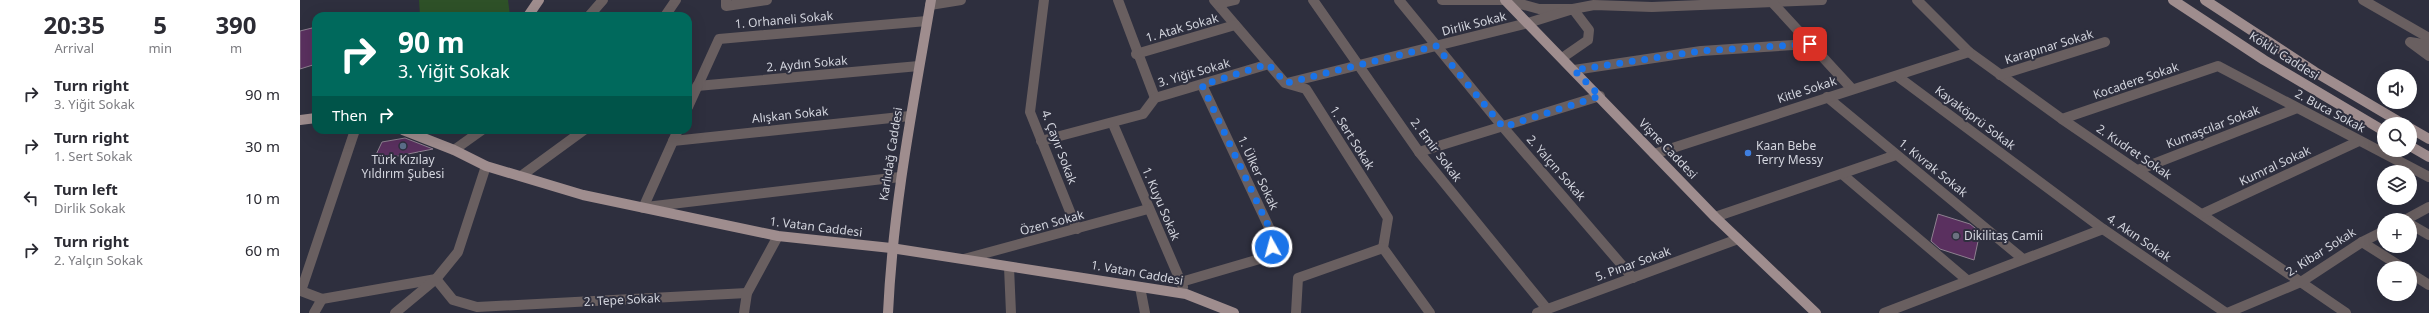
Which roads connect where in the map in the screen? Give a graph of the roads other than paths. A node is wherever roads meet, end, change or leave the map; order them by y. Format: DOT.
graph roads {
  1 [pos="539,0"];
  2 [pos="603,0"];
  3 [pos="676,0"];
  4 [pos="726,0"];
  5 [pos="767,0"];
  6 [pos="961,0"];
  7 [pos="1044,0"];
  8 [pos="1118,0"];
  9 [pos="1235,0"];
  10 [pos="1313,0"];
  11 [pos="1399,0"];
  12 [pos="1442,0"];
  13 [pos="1506,0"];
  14 [pos="1822,0"];
  15 [pos="1917,0"];
  16 [pos="2173,0"];
  17 [pos="2205,0"];
  18 [pos="2363,0"];
  19 [pos="1789,1"];
  20 [pos="930,2"];
  21 [pos="1216,2"];
  22 [pos="1592,2"];
  23 [pos="1688,2"];
  24 [pos="1772,2"];
  25 [pos="1573,8"];
  26 [pos="531,12"];
  27 [pos="592,12"];
  28 [pos="668,12"];
  29 [pos="927,21"];
  30 [pos="1528,23"];
  31 [pos="1235,25"];
  32 [pos="2429,38"];
  33 [pos="2105,42"];
  34 [pos="1810,44"];
  35 [pos="2429,45"];
  36 [pos="1436,46"];
  37 [pos="1969,52"];
  38 [pos="1136,54"];
  39 [pos="2429,56"];
  40 [pos="1562,58"];
  41 [pos="1268,64"];
  42 [pos="1359,64"];
  43 [pos="919,66"];
  44 [pos="2218,66"];
  45 [pos="1574,70"];
  46 [pos="2000,75"];
  47 [pos="1897,76"];
  48 [pos="1286,83"];
  49 [pos="1202,85"];
  50 [pos="697,86"];
  51 [pos="1852,89"];
  52 [pos="1600,96"];
  53 [pos="1827,97"];
  54 [pos="692,98"];
  55 [pos="1155,98"];
  56 [pos="2297,108"];
  57 [pos="910,116"];
  58 [pos="2391,117"];
  59 [pos="312,118"];
  60 [pos="2062,119"];
  61 [pos="300,120"];
  62 [pos="1113,124"];
  63 [pos="1503,127"];
  64 [pos="2377,127"];
  65 [pos="2417,132"];
  66 [pos="354,134"];
  67 [pos="413,134"];
  68 [pos="476,134"];
  69 [pos="579,134"];
  70 [pos="676,134"];
  71 [pos="2429,139"];
  72 [pos="1041,140"];
  73 [pos="673,141"];
  74 [pos="2359,141"];
  75 [pos="454,150"];
  76 [pos="2417,150"];
  77 [pos="1419,152"];
  78 [pos="1654,154"];
  79 [pos="1896,155"];
  80 [pos="2429,157"];
  81 [pos="486,166"];
  82 [pos="2138,170"];
  83 [pos="1842,174"];
  84 [pos="521,176"];
  85 [pos="900,177"];
  86 [pos="2429,177"];
  87 [pos="2038,181"];
  88 [pos="2429,207"];
  89 [pos="643,208"];
  90 [pos="1148,209"];
  91 [pos="2202,214"];
  92 [pos="2417,214"];
  93 [pos="1715,217"];
  94 [pos="2417,228"];
  95 [pos="2103,229"];
  96 [pos="1077,230"];
  97 [pos="2377,234"];
  98 [pos="2429,235"];
  99 [pos="778,236"];
  100 [pos="1738,239"];
  101 [pos="2362,242"];
  102 [pos="891,248"];
  103 [pos="1383,248"];
  104 [pos="2023,259"];
  105 [pos="963,260"];
  106 [pos="2391,261"];
  107 [pos="1009,267"];
  108 [pos="2417,277"];
  109 [pos="1633,278"];
  110 [pos="436,279"];
  111 [pos="1967,280"];
  112 [pos="1181,282"];
  113 [pos="2301,282"];
  114 [pos="2429,285"];
  115 [pos="1140,287"];
  116 [pos="300,291"];
  117 [pos="300,291"];
  118 [pos="747,293"];
  119 [pos="1186,294"];
  120 [pos="322,299"];
  121 [pos="1542,311"];
  122 [pos="314,313"];
  123 [pos="395,313"];
  124 [pos="744,313"];
  125 [pos="888,313"];
  126 [pos="1011,313"];
  127 [pos="1145,313"];
  128 [pos="1234,313"];
  129 [pos="1296,313"];
  130 [pos="1430,313"];
  131 [pos="1816,313"];
  132 [pos="1884,313"];
  133 [pos="2227,313"];
  134 [pos="2346,313"];
  1 -- 26 [label="main road"];
  2 -- 27 [label="street"];
  3 -- 28 [label="street"];
  4 -- 5 [label="street"];
  6 -- 20 [label="street"];
  7 -- 72 [label="street, 4. Çayır Sokak"];
  8 -- 38 [label="street"];
  9 -- 21 [label="street"];
  10 -- 42 [label="street, 2. Emir Sokak"];
  11 -- 36 [label="street, 2. Yalçın Sokak"];
  12 -- 13 [label="street"];
  13 -- 25 [label="street"];
  13 -- 30 [label="main road, Vişne Caddesi"];
  14 -- 19 [label="street"];
  15 -- 37 [label="street, 2. Kudret Sokak"];
  16 -- 64 [label="main road, Köklü Caddesi"];
  17 -- 58 [label="main road, Köklü Caddesi"];
  18 -- 32 [label="street"];
  19 -- 24 [label="street"];
  20 -- 29 [label="main road, Karlıdağ Caddesi"];
  21 -- 31 [label="street, 1. Sert Sokak"];
  22 -- 23 [label="street"];
  22 -- 25 [label="street"];
  23 -- 24 [label="street"];
  24 -- 34 [label="street"];
  25 -- 30 [label="street, Dirlik Sokak"];
  25 -- 40 [label="street"];
  29 -- 43 [label="main road, Karlıdağ Caddesi"];
  29 -- 50 [label="street, 1. Orhaneli Sokak"];
  30 -- 36 [label="street, Dirlik Sokak"];
  30 -- 40 [label="main road, Vişne Caddesi"];
  31 -- 38 [label="street, 1. Atak Sokak"];
  31 -- 41 [label="street, 1. Sert Sokak"];
  33 -- 46 [label="street, Karapınar Sokak"];
  34 -- 45 [label="street"];
  34 -- 51 [label="street"];
  35 -- 39 [label="street"];
  36 -- 42 [label="street, Dirlik Sokak"];
  36 -- 63 [label="street, 2. Yalçın Sokak"];
  37 -- 46 [label="street, 2. Kudret Sokak"];
  37 -- 47 [label="street, Kitle Sokak"];
  38 -- 55 [label="street"];
  40 -- 45 [label="main road, Vişne Caddesi"];
  41 -- 48 [label="street, 1. Sert Sokak"];
  41 -- 49 [label="street, 3. Yiğit Sokak"];
  42 -- 48 [label="street, Dirlik Sokak"];
  42 -- 77 [label="street, 2. Emir Sokak"];
  43 -- 50 [label="street, 2. Aydın Sokak"];
  43 -- 57 [label="main road, Karlıdağ Caddesi"];
  44 -- 56 [label="street, 2. Buca Sokak"];
  44 -- 60 [label="street, Kocadere Sokak"];
  45 -- 52 [label="main road, Vişne Caddesi"];
  46 -- 60 [label="street, 2. Kudret Sokak"];
  47 -- 51 [label="street, Kitle Sokak"];
  47 -- 87 [label="street, Kayaköprü Sokak"];
  48 -- 103 [label="street, 1. Sert Sokak"];
  49 -- 55 [label="street, 3. Yiğit Sokak"];
  49 -- 112 [label="street, 1. Ülker Sokak"];
  50 -- 54 [label="street, 1. Orhaneli Sokak"];
  51 -- 53 [label="street, Kitle Sokak"];
  52 -- 63 [label="street"];
  52 -- 78 [label="main road, Vişne Caddesi"];
  53 -- 78 [label="street, Kitle Sokak"];
  53 -- 79 [label="street, 1. Kıvrak Sokak"];
  55 -- 62 [label="street, 3. Yiğit Sokak"];
  56 -- 74 [label="street, 2. Buca Sokak"];
  56 -- 82 [label="street, Kumaşcılar Sokak"];
  57 -- 73 [label="street, Alışkan Sokak"];
  57 -- 85 [label="main road, Karlıdağ Caddesi"];
  59 -- 61 [label="main road"];
  60 -- 82 [label="street, 2. Kudret Sokak"];
  62 -- 72 [label="street, 3. Yiğit Sokak"];
  62 -- 90 [label="street, 1. Kuyu Sokak"];
  63 -- 77 [label="street"];
  63 -- 109 [label="street, 2. Yalçın Sokak"];
  65 -- 71 [label="main road"];
  66 -- 116 [label="street"];
  67 -- 75 [label="main road, 1. Vatan Caddesi"];
  68 -- 75 [label="street"];
  69 -- 84 [label="street"];
  70 -- 73 [label="street"];
  72 -- 96 [label="street, 4. Çayır Sokak"];
  73 -- 89 [label="street"];
  74 -- 86 [label="street, 2. Buca Sokak"];
  74 -- 91 [label="street, Kumral Sokak"];
  75 -- 81 [label="main road, 1. Vatan Caddesi"];
  76 -- 80 [label="main road"];
  77 -- 121 [label="street, 2. Emir Sokak"];
  78 -- 93 [label="main road, Vişne Caddesi"];
  79 -- 83 [label="street"];
  79 -- 104 [label="street, 1. Kıvrak Sokak"];
  81 -- 84 [label="main road, 1. Vatan Caddesi"];
  81 -- 110 [label="street"];
  82 -- 91 [label="street, 2. Kudret Sokak"];
  83 -- 93 [label="street"];
  83 -- 111 [label="street"];
  84 -- 89 [label="main road, 1. Vatan Caddesi"];
  85 -- 89 [label="street"];
  85 -- 102 [label="main road, Karlıdağ Caddesi"];
  87 -- 95 [label="street, 4. Akın Sokak"];
  88 -- 92 [label="street"];
  89 -- 99 [label="main road, 1. Vatan Caddesi"];
  90 -- 96 [label="street, Özen Sokak"];
  90 -- 112 [label="street, 1. Kuyu Sokak"];
  91 -- 113 [label="street, 2. Kudret Sokak"];
  93 -- 100 [label="main road, Vişne Caddesi"];
  94 -- 98 [label="street"];
  95 -- 104 [label="street"];
  95 -- 133 [label="street, 4. Akın Sokak"];
  96 -- 105 [label="street, Özen Sokak"];
  97 -- 101 [label="street, 2. Kibar Sokak"];
  99 -- 102 [label="main road, 1. Vatan Caddesi"];
  99 -- 118 [label="street"];
  100 -- 109 [label="street, 5. Pınar Sokak"];
  100 -- 131 [label="main road, Vişne Caddesi"];
  101 -- 106 [label="street"];
  101 -- 113 [label="street, 2. Kibar Sokak"];
  102 -- 105 [label="main road, 1. Vatan Caddesi"];
  102 -- 125 [label="main road, Karlıdağ Caddesi"];
  103 -- 129 [label="street"];
  103 -- 130 [label="street"];
  104 -- 111 [label="street"];
  105 -- 107 [label="main road, 1. Vatan Caddesi"];
  107 -- 115 [label="main road, 1. Vatan Caddesi"];
  107 -- 126 [label="street"];
  108 -- 114 [label="street"];
  109 -- 121 [label="street, 5. Pınar Sokak"];
  110 -- 118 [label="street, 2. Tepe Sokak"];
  110 -- 120 [label="street"];
  110 -- 123 [label="street"];
  111 -- 132 [label="street"];
  112 -- 119 [label="street, 1. Kuyu Sokak"];
  113 -- 133 [label="street, 2. Kibar Sokak"];
  113 -- 134 [label="street, 2. Kudret Sokak"];
  115 -- 119 [label="main road, 1. Vatan Caddesi"];
  115 -- 127 [label="street"];
  117 -- 120 [label="street"];
  118 -- 124 [label="street"];
  119 -- 128 [label="main road, 1. Vatan Caddesi"];
  120 -- 122 [label="street"];
}
